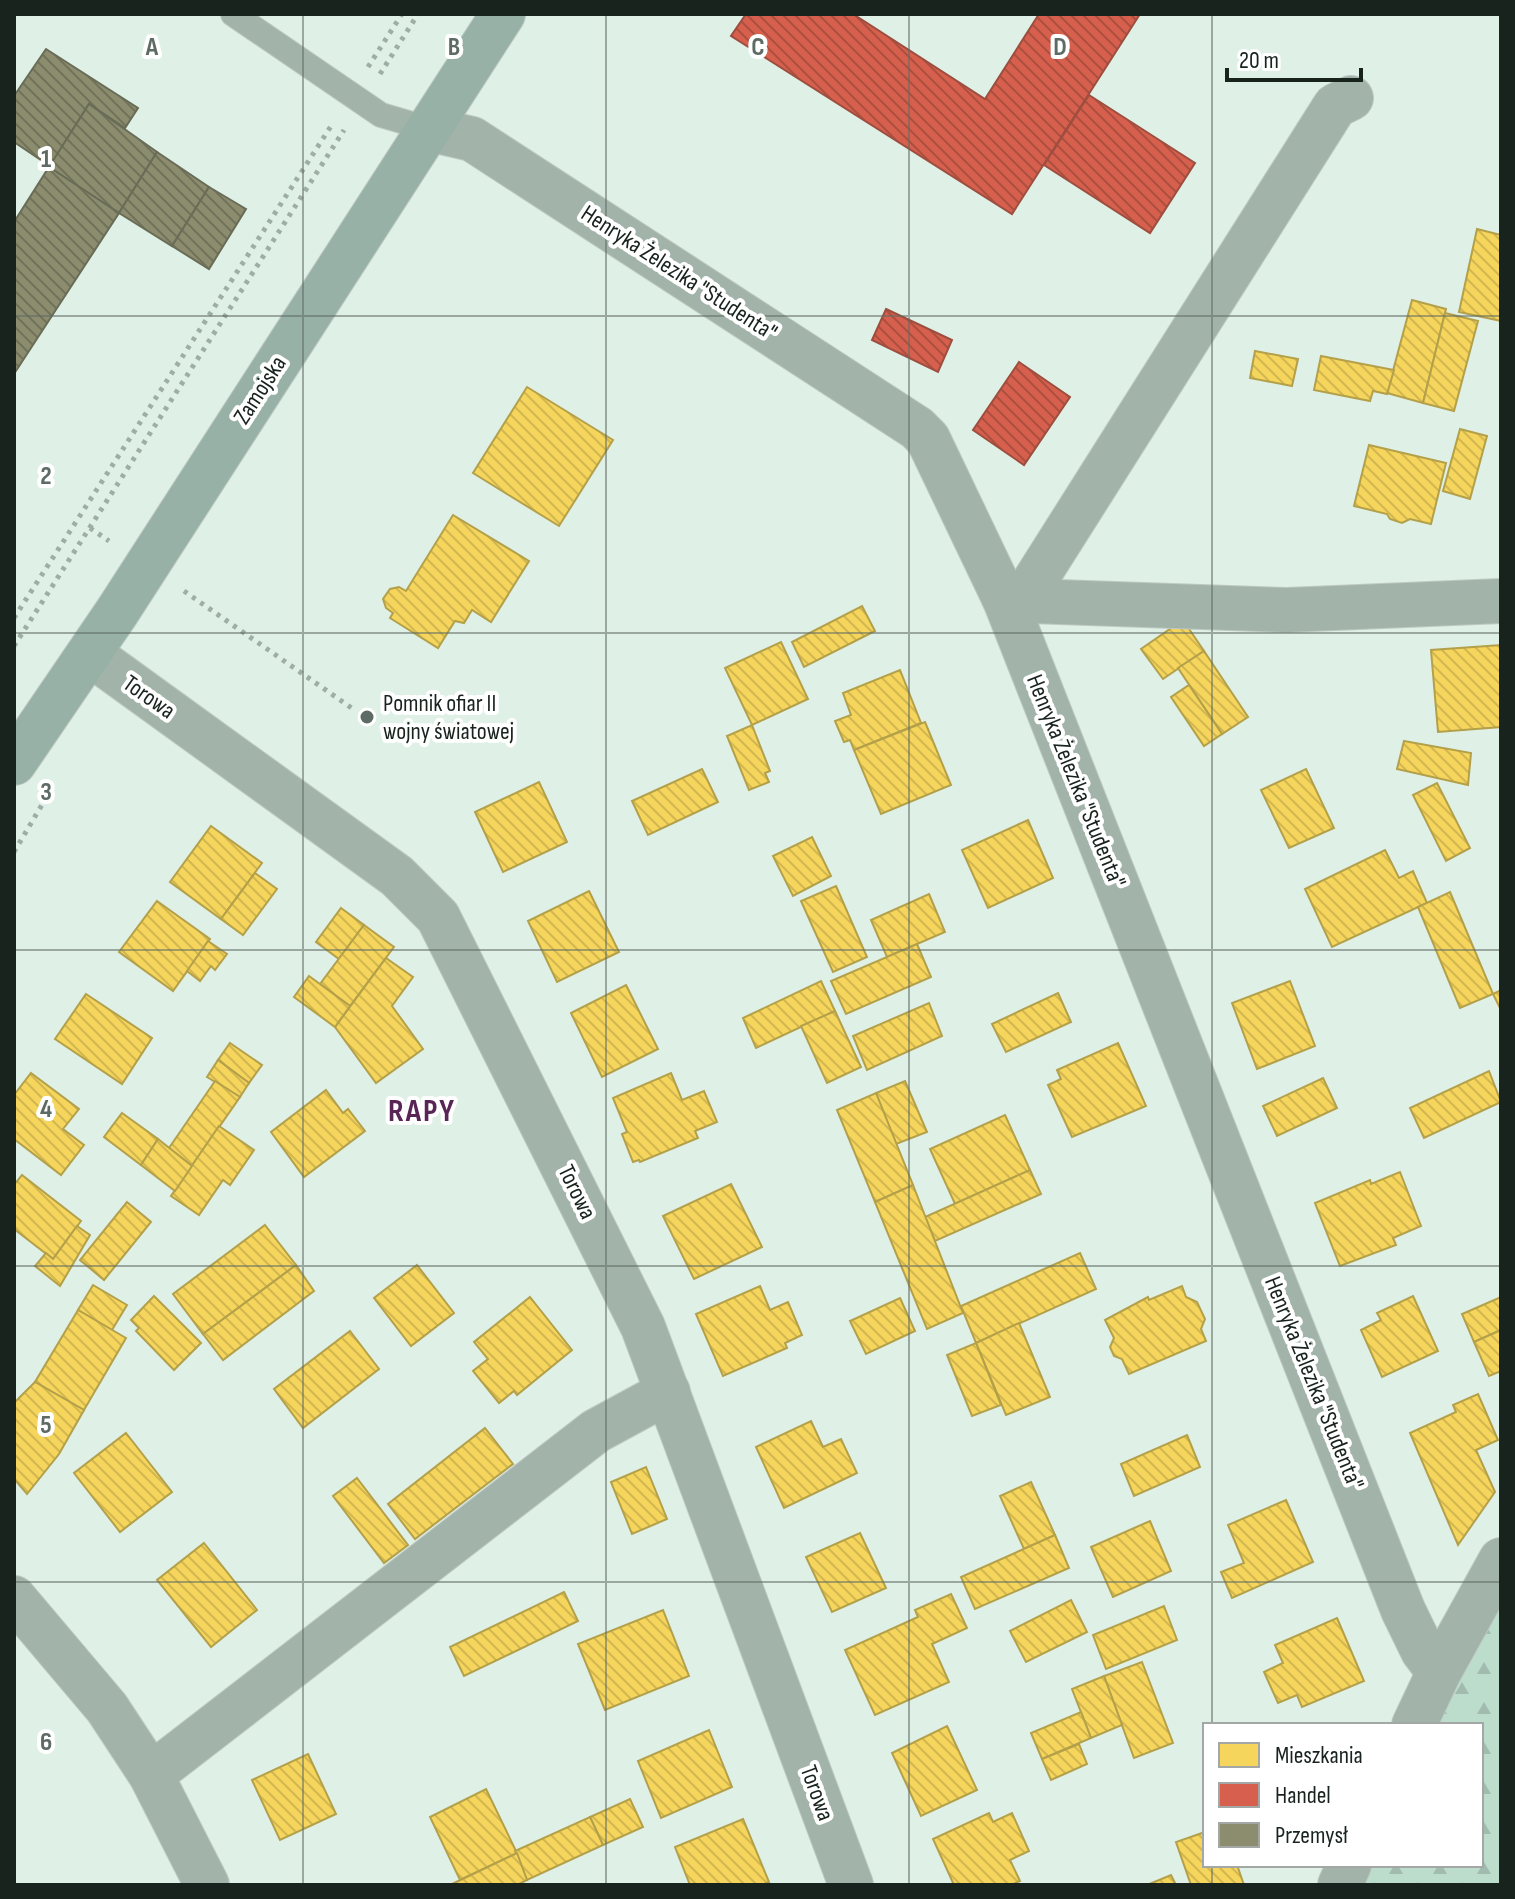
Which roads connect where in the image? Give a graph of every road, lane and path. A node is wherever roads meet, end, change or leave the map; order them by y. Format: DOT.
graph roads {
  1 [pos="233,14"];
  2 [pos="402,14"];
  3 [pos="418,14"];
  4 [pos="503,14"];
  5 [pos="357,98"];
  6 [pos="1351,98"];
  7 [pos="429,129"];
  8 [pos="177,586"];
  9 [pos="1013,601"];
  10 [pos="1501,601"];
  11 [pos="14,618"];
  12 [pos="14,646"];
  13 [pos="90,654"];
  14 [pos="353,709"];
  15 [pos="14,763"];
  16 [pos="668,1392"];
  17 [pos="1501,1560"];
  18 [pos="14,1598"];
  19 [pos="1439,1672"];
  20 [pos="1415,1723"];
  21 [pos="151,1775"];
  22 [pos="207,1885"];
  23 [pos="851,1885"];
  1 -- 5 [label="lane"];
  2 -- 5 [label="path"];
  3 -- 5 [label="path"];
  4 -- 7 [label="main road, Zamojska"];
  5 -- 7 [label="lane"];
  5 -- 11 [label="path"];
  5 -- 12 [label="path"];
  6 -- 9 [label="street"];
  7 -- 9 [label="street, Henryka Żelezika \"Studenta\""];
  7 -- 13 [label="main road, Zamojska"];
  8 -- 14 [label="path"];
  9 -- 10 [label="street"];
  9 -- 19 [label="street, Henryka Żelezika \"Studenta\""];
  13 -- 15 [label="main road, Zamojska"];
  13 -- 16 [label="street, Torowa"];
  16 -- 21 [label="street"];
  16 -- 23 [label="street, Torowa"];
  17 -- 19 [label="street"];
  18 -- 21 [label="street"];
  19 -- 20 [label="street"];
  21 -- 22 [label="street"];
}
